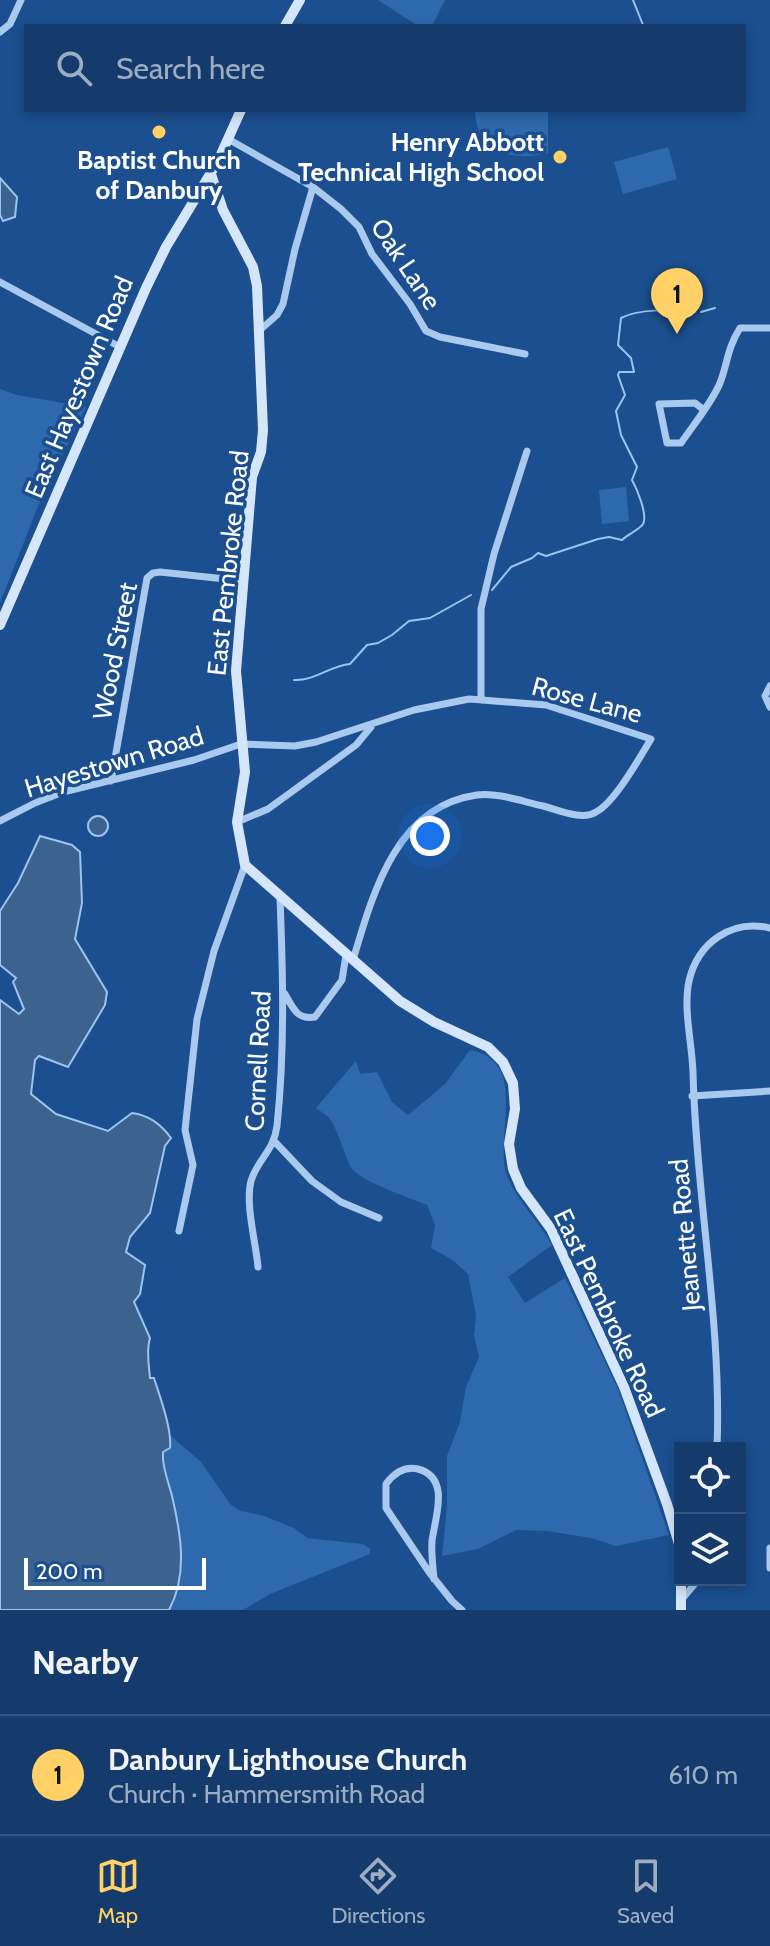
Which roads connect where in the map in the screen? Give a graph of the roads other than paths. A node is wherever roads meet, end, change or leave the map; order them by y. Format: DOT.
graph roads {
  1 [pos="21,0"];
  2 [pos="300,0"];
  3 [pos="286,24"];
  4 [pos="0,32"];
  5 [pos="240,112"];
  6 [pos="228,139"];
  7 [pos="211,174"];
  8 [pos="313,187"];
  9 [pos="1,286"];
  10 [pos="770,328"];
  11 [pos="260,330"];
  12 [pos="120,347"];
  13 [pos="525,354"];
  14 [pos="704,410"];
  15 [pos="527,451"];
  16 [pos="244,581"];
  17 [pos="0,625"];
  18 [pos="770,686"];
  19 [pos="481,698"];
  20 [pos="770,707"];
  21 [pos="372,726"];
  22 [pos="241,744"];
  23 [pos="111,781"];
  24 [pos="0,821"];
  25 [pos="237,822"];
  26 [pos="245,865"];
  27 [pos="280,898"];
  28 [pos="770,928"];
  29 [pos="350,957"];
  30 [pos="284,992"];
  31 [pos="770,1091"];
  32 [pos="692,1096"];
  33 [pos="275,1142"];
  34 [pos="379,1218"];
  35 [pos="179,1231"];
  36 [pos="258,1267"];
  37 [pos="717,1442"];
  38 [pos="674,1527"];
  39 [pos="770,1548"];
  40 [pos="770,1568"];
  41 [pos="434,1579"];
  42 [pos="694,1586"];
  43 [pos="681,1605"];
  44 [pos="462,1610"];
  1 -- 4 [label="street"];
  2 -- 3 [label="street"];
  5 -- 6 [label="street, East Hayestown Road"];
  6 -- 7 [label="street, East Hayestown Road"];
  6 -- 8 [label="street, Oak Lane"];
  7 -- 11 [label="street, East Pembroke Road"];
  7 -- 12 [label="street, East Hayestown Road"];
  8 -- 11 [label="street"];
  8 -- 13 [label="street, Oak Lane"];
  9 -- 12 [label="street"];
  10 -- 14 [label="street"];
  11 -- 16 [label="street, East Pembroke Road"];
  12 -- 17 [label="street, East Hayestown Road"];
  14 -- 14 [label="street"];
  15 -- 19 [label="street"];
  16 -- 22 [label="street, East Pembroke Road"];
  16 -- 23 [label="street, Wood Street"];
  18 -- 20 [label="street"];
  19 -- 21 [label="street, Rose Lane"];
  19 -- 29 [label="street, Rose Lane"];
  21 -- 22 [label="street, Rose Lane"];
  21 -- 25 [label="street, Rose Lane"];
  22 -- 23 [label="street, Hayestown Road"];
  22 -- 25 [label="street, East Pembroke Road"];
  23 -- 24 [label="street, Hayestown Road"];
  25 -- 26 [label="street, East Pembroke Road"];
  26 -- 27 [label="street, East Pembroke Road"];
  26 -- 35 [label="street"];
  27 -- 29 [label="street, East Pembroke Road"];
  27 -- 30 [label="street, Cornell Road"];
  28 -- 32 [label="street, Jeanette Road"];
  29 -- 30 [label="street"];
  29 -- 38 [label="street, East Pembroke Road"];
  30 -- 33 [label="street, Cornell Road"];
  31 -- 32 [label="street"];
  32 -- 37 [label="street, Jeanette Road"];
  33 -- 34 [label="street"];
  33 -- 36 [label="street, Cornell Road"];
  39 -- 40 [label="street"];
  41 -- 41 [label="street"];
  41 -- 44 [label="street"];
  42 -- 43 [label="street"];
}
